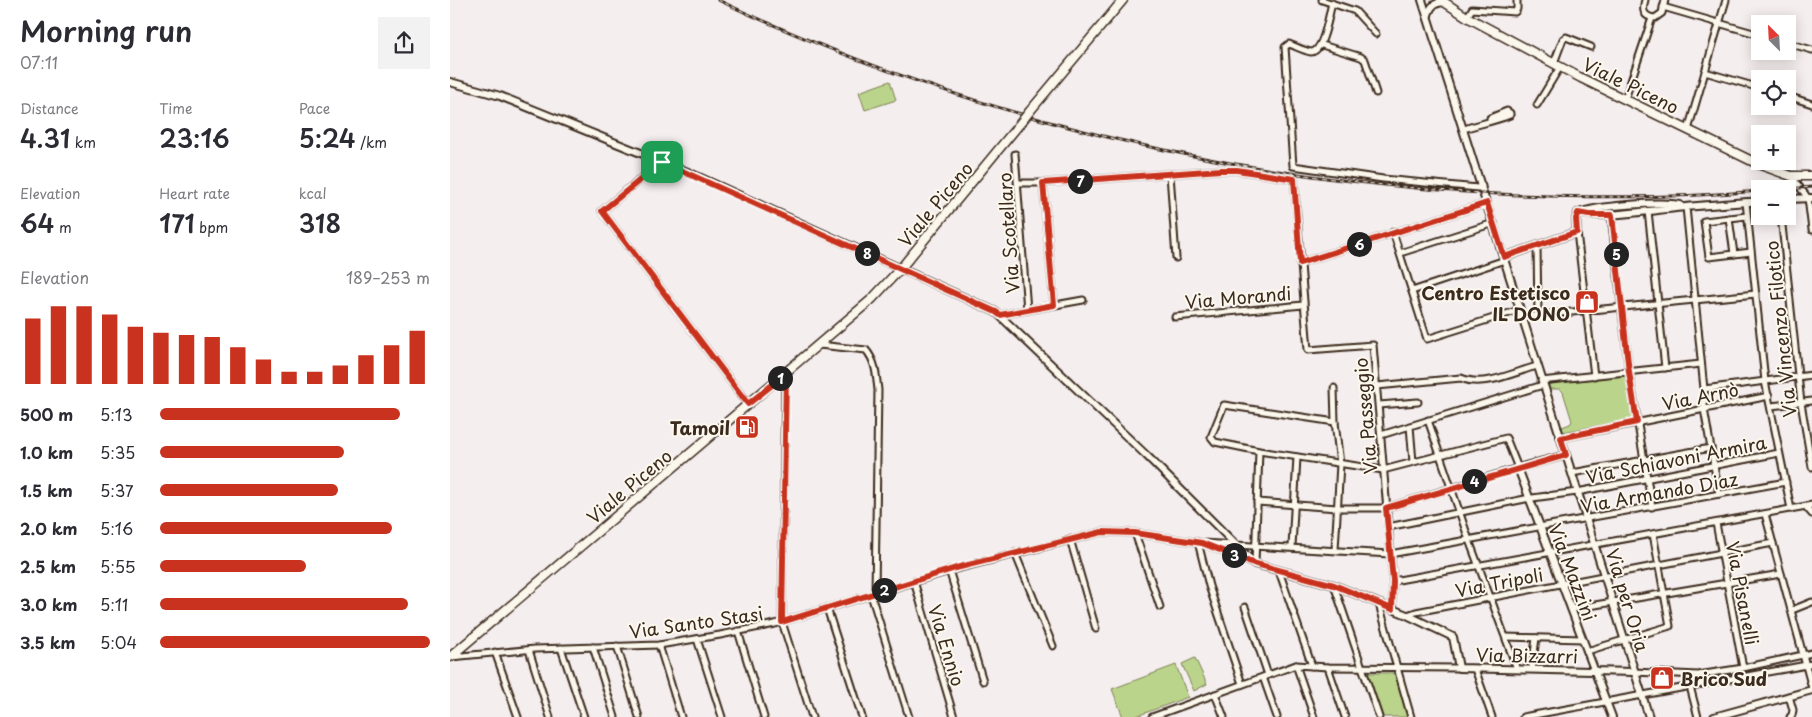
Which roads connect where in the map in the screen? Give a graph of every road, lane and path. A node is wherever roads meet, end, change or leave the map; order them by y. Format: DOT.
graph roads {
  1 [pos="1123,0"];
  2 [pos="1322,0"];
  3 [pos="1424,0"];
  4 [pos="1517,0"];
  5 [pos="1644,0"];
  6 [pos="1665,0"];
  7 [pos="1726,0"];
  8 [pos="1445,2"];
  9 [pos="1332,3"];
  10 [pos="1663,7"];
  11 [pos="1427,16"];
  12 [pos="1467,17"];
  13 [pos="1652,18"];
  14 [pos="1719,24"];
  15 [pos="1751,33"];
  16 [pos="1376,34"];
  17 [pos="1322,45"];
  18 [pos="1796,45"];
  19 [pos="1591,47"];
  20 [pos="1812,50"];
  21 [pos="1557,65"];
  22 [pos="1705,72"];
  23 [pos="450,82"];
  24 [pos="1751,85"];
  25 [pos="1376,93"];
  26 [pos="1625,99"];
  27 [pos="1796,99"];
  28 [pos="1812,104"];
  29 [pos="1537,105"];
  30 [pos="1490,120"];
  31 [pos="1464,129"];
  32 [pos="1688,130"];
  33 [pos="1015,154"];
  34 [pos="662,162"];
  35 [pos="1170,174"];
  36 [pos="1790,176"];
  37 [pos="1812,176"];
  38 [pos="1043,183"];
  39 [pos="1018,184"];
  40 [pos="1482,186"];
  41 [pos="1810,198"];
  42 [pos="1796,199"];
  43 [pos="1746,202"];
  44 [pos="1751,202"];
  45 [pos="1487,203"];
  46 [pos="1686,207"];
  47 [pos="1648,211"];
  48 [pos="1578,213"];
  49 [pos="1612,215"];
  50 [pos="1747,216"];
  51 [pos="1729,218"];
  52 [pos="1494,223"];
  53 [pos="1782,225"];
  54 [pos="1812,230"];
  55 [pos="1393,232"];
  56 [pos="1577,232"];
  57 [pos="1537,246"];
  58 [pos="1751,252"];
  59 [pos="1400,253"];
  60 [pos="1734,254"];
  61 [pos="1176,258"];
  62 [pos="1504,258"];
  63 [pos="1300,263"];
  64 [pos="901,268"];
  65 [pos="1412,291"];
  66 [pos="1756,294"];
  67 [pos="1083,300"];
  68 [pos="1695,300"];
  69 [pos="1658,304"];
  70 [pos="1054,305"];
  71 [pos="1303,305"];
  72 [pos="1622,307"];
  73 [pos="1027,310"];
  74 [pos="1519,310"];
  75 [pos="1586,310"];
  76 [pos="1000,315"];
  77 [pos="1538,316"];
  78 [pos="1175,317"];
  79 [pos="1521,317"];
  80 [pos="819,345"];
  81 [pos="1701,364"];
  82 [pos="1536,366"];
  83 [pos="1665,368"];
  84 [pos="1629,372"];
  85 [pos="786,374"];
  86 [pos="1812,375"];
  87 [pos="1594,376"];
  88 [pos="1799,376"];
  89 [pos="1765,381"];
  90 [pos="1542,383"];
  91 [pos="1377,386"];
  92 [pos="1334,388"];
  93 [pos="1704,389"];
  94 [pos="1769,396"];
  95 [pos="1812,401"];
  96 [pos="1418,402"];
  97 [pos="1801,403"];
  98 [pos="748,404"];
  99 [pos="1379,405"];
  100 [pos="1771,406"];
  101 [pos="1704,409"];
  102 [pos="1428,420"];
  103 [pos="1335,422"];
  104 [pos="1637,422"];
  105 [pos="1410,426"];
  106 [pos="1381,435"];
  107 [pos="1561,438"];
  108 [pos="1711,448"];
  109 [pos="1810,448"];
  110 [pos="1259,451"];
  111 [pos="1780,453"];
  112 [pos="1440,455"];
  113 [pos="1566,455"];
  114 [pos="1297,457"];
  115 [pos="1644,460"];
  116 [pos="1413,462"];
  117 [pos="1340,464"];
  118 [pos="1714,465"];
  119 [pos="1812,467"];
  120 [pos="1518,468"];
  121 [pos="1383,470"];
  122 [pos="1572,473"];
  123 [pos="1647,478"];
  124 [pos="1786,482"];
  125 [pos="1451,488"];
  126 [pos="1577,492"];
  127 [pos="1719,494"];
  128 [pos="1530,498"];
  129 [pos="1257,502"];
  130 [pos="1296,504"];
  131 [pos="1809,506"];
  132 [pos="1652,507"];
  133 [pos="1337,508"];
  134 [pos="1386,508"];
  135 [pos="1791,509"];
  136 [pos="1461,514"];
  137 [pos="1764,514"];
  138 [pos="1812,514"];
  139 [pos="1586,519"];
  140 [pos="1716,523"];
  141 [pos="1388,527"];
  142 [pos="1540,527"];
  143 [pos="1135,533"];
  144 [pos="1653,534"];
  145 [pos="1070,539"];
  146 [pos="1469,540"];
  147 [pos="1200,543"];
  148 [pos="1773,543"];
  149 [pos="1236,544"];
  150 [pos="1595,544"];
  151 [pos="1256,545"];
  152 [pos="1292,547"];
  153 [pos="1335,550"];
  154 [pos="1721,552"];
  155 [pos="1016,553"];
  156 [pos="1550,553"];
  157 [pos="1390,554"];
  158 [pos="1256,564"];
  159 [pos="1658,564"];
  160 [pos="1479,566"];
  161 [pos="949,570"];
  162 [pos="1279,571"];
  163 [pos="1781,574"];
  164 [pos="1605,575"];
  165 [pos="914,581"];
  166 [pos="1393,581"];
  167 [pos="1562,583"];
  168 [pos="1726,583"];
  169 [pos="1334,585"];
  170 [pos="873,594"];
  171 [pos="1664,594"];
  172 [pos="1490,597"];
  173 [pos="1812,602"];
  174 [pos="1613,603"];
  175 [pos="1379,604"];
  176 [pos="1160,607"];
  177 [pos="1245,607"];
  178 [pos="827,608"];
  179 [pos="1392,609"];
  180 [pos="1571,609"];
  181 [pos="1792,610"];
  182 [pos="1407,615"];
  183 [pos="782,622"];
  184 [pos="1096,629"];
  185 [pos="738,631"];
  186 [pos="1506,637"];
  187 [pos="1536,638"];
  188 [pos="697,639"];
  189 [pos="1583,639"];
  190 [pos="1624,640"];
  191 [pos="659,645"];
  192 [pos="617,646"];
  193 [pos="1053,646"];
  194 [pos="593,647"];
  195 [pos="561,648"];
  196 [pos="529,650"];
  197 [pos="1587,651"];
  198 [pos="495,652"];
  199 [pos="1812,653"];
  200 [pos="1804,655"];
  201 [pos="450,657"];
  202 [pos="1296,665"];
  203 [pos="1809,665"];
  204 [pos="1312,666"];
  205 [pos="1328,667"];
  206 [pos="1362,667"];
  207 [pos="1397,668"];
  208 [pos="1459,668"];
  209 [pos="1743,668"];
  210 [pos="1475,669"];
  211 [pos="1517,669"];
  212 [pos="1532,669"];
  213 [pos="1595,671"];
  214 [pos="1634,672"];
  215 [pos="1687,675"];
  216 [pos="1265,676"];
  217 [pos="983,681"];
  218 [pos="1242,684"];
  219 [pos="1690,687"];
  220 [pos="1812,689"];
  221 [pos="1215,694"];
  222 [pos="1642,695"];
  223 [pos="1789,696"];
  224 [pos="1606,701"];
  225 [pos="1740,714"];
  226 [pos="518,717"];
  227 [pos="550,717"];
  228 [pos="584,717"];
  229 [pos="615,717"];
  230 [pos="639,717"];
  231 [pos="681,717"];
  232 [pos="722,717"];
  233 [pos="764,717"];
  234 [pos="812,717"];
  235 [pos="862,717"];
  236 [pos="909,717"];
  237 [pos="954,717"];
  238 [pos="1152,717"];
  239 [pos="1224,717"];
  240 [pos="1277,717"];
  241 [pos="1314,717"];
  242 [pos="1344,717"];
  243 [pos="1379,717"];
  244 [pos="1412,717"];
  245 [pos="1492,717"];
  246 [pos="1523,717"];
  247 [pos="1612,717"];
  248 [pos="1649,717"];
  249 [pos="1698,717"];
  250 [pos="1714,717"];
  251 [pos="1790,717"];
  1 -- 64 [label="main road, Viale Piceno, bridge"];
  2 -- 9 [label="street"];
  3 -- 11 [label="street, Via per Oria"];
  4 -- 12 [label="street"];
  5 -- 13 [label="street"];
  6 -- 10 [label="street"];
  7 -- 14 [label="street"];
  8 -- 11 [label="street"];
  8 -- 12 [label="main road, Viale Piceno"];
  9 -- 16 [label="street"];
  9 -- 17 [label="street"];
  10 -- 13 [label="street"];
  10 -- 14 [label="street"];
  11 -- 31 [label="street, Via per Oria"];
  12 -- 21 [label="main road, Viale Piceno"];
  13 -- 26 [label="street"];
  14 -- 15 [label="street"];
  14 -- 22 [label="street"];
  17 -- 25 [label="street"];
  17 -- 40 [label="street"];
  18 -- 20 [label="street"];
  19 -- 21 [label="street"];
  21 -- 26 [label="main road, Viale Piceno"];
  21 -- 29 [label="street"];
  22 -- 24 [label="street"];
  22 -- 32 [label="street"];
  23 -- 34 [label="street"];
  26 -- 32 [label="main road, Viale Piceno"];
  27 -- 28 [label="street"];
  30 -- 31 [label="street"];
  31 -- 40 [label="street, Via per Oria"];
  32 -- 36 [label="main road, Viale Piceno"];
  33 -- 39 [label="street, Via Scotellaro"];
  34 -- 64 [label="street"];
  34 -- 98 [label="street"];
  35 -- 38 [label="street, Via Passeggio"];
  35 -- 61 [label="street"];
  35 -- 63 [label="street, Via Passeggio"];
  36 -- 37 [label="main road, Viale Piceno"];
  36 -- 41 [label="street"];
  38 -- 39 [label="street, Via Passeggio"];
  38 -- 70 [label="street"];
  39 -- 73 [label="street, Via Scotellaro"];
  40 -- 45 [label="street, Via per Oria"];
  41 -- 42 [label="street"];
  41 -- 54 [label="street"];
  43 -- 44 [label="street"];
  43 -- 46 [label="street"];
  43 -- 50 [label="street"];
  45 -- 52 [label="street, Via per Oria"];
  45 -- 55 [label="street"];
  46 -- 47 [label="street"];
  46 -- 48 [label="street"];
  46 -- 68 [label="street"];
  47 -- 49 [label="street"];
  47 -- 69 [label="street"];
  48 -- 49 [label="street"];
  48 -- 56 [label="street"];
  49 -- 72 [label="street"];
  50 -- 51 [label="street"];
  50 -- 58 [label="street"];
  51 -- 60 [label="street"];
  51 -- 60 [label="street"];
  52 -- 59 [label="street"];
  52 -- 62 [label="street, Via per Oria"];
  53 -- 88 [label="street, Via Vincenzo Filotico"];
  55 -- 59 [label="street"];
  55 -- 63 [label="street"];
  56 -- 57 [label="street"];
  56 -- 75 [label="street"];
  57 -- 62 [label="street"];
  57 -- 77 [label="street"];
  58 -- 60 [label="street"];
  58 -- 66 [label="street"];
  59 -- 65 [label="street"];
  62 -- 65 [label="street"];
  62 -- 74 [label="street, Via per Oria"];
  63 -- 71 [label="street, Via Passeggio"];
  64 -- 76 [label="street"];
  64 -- 80 [label="main road, Viale Piceno"];
  65 -- 74 [label="street"];
  66 -- 68 [label="street"];
  66 -- 89 [label="street"];
  67 -- 70 [label="street"];
  68 -- 69 [label="street"];
  68 -- 81 [label="street"];
  69 -- 72 [label="street"];
  69 -- 83 [label="street"];
  70 -- 73 [label="street"];
  71 -- 78 [label="street, Via Morandi"];
  71 -- 91 [label="street, Via Passeggio"];
  72 -- 75 [label="street"];
  72 -- 84 [label="street"];
  73 -- 76 [label="street"];
  74 -- 79 [label="street, Via per Oria"];
  75 -- 77 [label="street"];
  75 -- 87 [label="street"];
  76 -- 149 [label="street"];
  77 -- 79 [label="street"];
  79 -- 82 [label="street, Via per Oria"];
  80 -- 85 [label="main road, Viale Piceno"];
  80 -- 170 [label="street"];
  81 -- 83 [label="street"];
  81 -- 93 [label="street"];
  82 -- 90 [label="street, Via per Oria"];
  82 -- 91 [label="street"];
  83 -- 84 [label="street"];
  84 -- 87 [label="street"];
  84 -- 104 [label="street"];
  85 -- 98 [label="main road, Viale Piceno"];
  85 -- 183 [label="street"];
  86 -- 88 [label="street"];
  87 -- 90 [label="street"];
  88 -- 89 [label="street"];
  88 -- 97 [label="street, Via Vincenzo Filotico"];
  89 -- 93 [label="street"];
  89 -- 94 [label="street"];
  90 -- 102 [label="street"];
  90 -- 107 [label="street, Via per Oria"];
  91 -- 99 [label="street, Via Passeggio"];
  92 -- 103 [label="street"];
  93 -- 101 [label="street"];
  94 -- 100 [label="street"];
  94 -- 101 [label="street, Via Arnò"];
  95 -- 97 [label="street"];
  96 -- 99 [label="street"];
  97 -- 100 [label="street"];
  97 -- 109 [label="street, Via Vincenzo Filotico"];
  98 -- 201 [label="main road, Viale Piceno"];
  99 -- 106 [label="street, Via Passeggio"];
  100 -- 111 [label="street"];
  101 -- 104 [label="street, Via Arnò"];
  101 -- 108 [label="street"];
  102 -- 105 [label="street"];
  102 -- 112 [label="street"];
  103 -- 110 [label="street"];
  103 -- 117 [label="street"];
  104 -- 107 [label="street, Via Arnò"];
  104 -- 115 [label="street"];
  105 -- 106 [label="street"];
  105 -- 116 [label="street"];
  106 -- 121 [label="street, Via Passeggio"];
  107 -- 113 [label="street, Via per Oria"];
  108 -- 115 [label="street"];
  108 -- 118 [label="street"];
  109 -- 119 [label="street, Via Vincenzo Filotico"];
  110 -- 114 [label="street"];
  110 -- 129 [label="street"];
  111 -- 118 [label="street, Via Schiavoni Armira"];
  111 -- 124 [label="street"];
  112 -- 116 [label="street"];
  112 -- 120 [label="street, Via Mazzini"];
  112 -- 125 [label="street"];
  113 -- 120 [label="street"];
  113 -- 122 [label="street, Via per Oria"];
  114 -- 117 [label="street"];
  114 -- 130 [label="street"];
  115 -- 122 [label="street"];
  115 -- 123 [label="street"];
  116 -- 121 [label="street"];
  117 -- 121 [label="street"];
  117 -- 133 [label="street"];
  118 -- 123 [label="street, Via Schiavoni Armira"];
  118 -- 127 [label="street"];
  120 -- 125 [label="street"];
  120 -- 128 [label="street, Via Mazzini"];
  121 -- 134 [label="street, Via Passeggio"];
  122 -- 126 [label="street, Via per Oria"];
  123 -- 126 [label="street, Via Schiavoni Armira"];
  123 -- 132 [label="street"];
  124 -- 127 [label="street, Via Armando Diaz"];
  124 -- 135 [label="street"];
  125 -- 134 [label="street"];
  125 -- 136 [label="street"];
  126 -- 128 [label="street, Via Schiavoni Armira"];
  126 -- 139 [label="street, Via per Oria"];
  127 -- 132 [label="street, Via Armando Diaz"];
  128 -- 136 [label="street, Via Schiavoni Armira"];
  128 -- 142 [label="street, Via Mazzini"];
  129 -- 130 [label="street"];
  129 -- 151 [label="street"];
  130 -- 133 [label="street"];
  130 -- 152 [label="street"];
  131 -- 135 [label="street"];
  131 -- 138 [label="street"];
  132 -- 139 [label="street, Via Armando Diaz"];
  133 -- 134 [label="street"];
  133 -- 153 [label="street"];
  134 -- 141 [label="street, Via Passeggio"];
  135 -- 137 [label="street"];
  136 -- 141 [label="street, Via Schiavoni Armira"];
  136 -- 146 [label="street"];
  137 -- 140 [label="street"];
  137 -- 148 [label="street"];
  139 -- 142 [label="street, Via Armando Diaz"];
  139 -- 150 [label="street, Via per Oria"];
  140 -- 144 [label="street"];
  140 -- 154 [label="street, Via Pisanelli"];
  141 -- 157 [label="street, Via Passeggio"];
  142 -- 146 [label="street, Via Armando Diaz"];
  142 -- 156 [label="street, Via Mazzini"];
  143 -- 145 [label="street, Via Santo Stasi"];
  143 -- 147 [label="street, Via Santo Stasi"];
  143 -- 176 [label="street"];
  144 -- 150 [label="street"];
  144 -- 159 [label="street"];
  145 -- 155 [label="street, Via Santo Stasi"];
  145 -- 184 [label="street"];
  146 -- 157 [label="street, Via Armando Diaz"];
  146 -- 160 [label="street"];
  147 -- 149 [label="street, Via Santo Stasi"];
  147 -- 158 [label="street, Via Santo Stasi"];
  147 -- 218 [label="street"];
  148 -- 154 [label="street, Via Tripoli"];
  148 -- 163 [label="street"];
  149 -- 151 [label="street, Via Santo Stasi"];
  149 -- 158 [label="street"];
  150 -- 156 [label="street"];
  150 -- 164 [label="street, Via per Oria"];
  151 -- 152 [label="street, Via Santo Stasi"];
  151 -- 158 [label="street"];
  152 -- 153 [label="street, Via Armando Diaz"];
  153 -- 157 [label="street, Via Armando Diaz"];
  154 -- 159 [label="street, Via Tripoli"];
  154 -- 168 [label="street, Via Pisanelli"];
  155 -- 161 [label="street, Via Santo Stasi"];
  155 -- 193 [label="street"];
  156 -- 160 [label="street"];
  156 -- 167 [label="street, Via Mazzini"];
  157 -- 166 [label="street, Via Passeggio"];
  158 -- 162 [label="street"];
  159 -- 164 [label="street, Via Tripoli"];
  159 -- 171 [label="street"];
  160 -- 166 [label="street"];
  160 -- 172 [label="street"];
  161 -- 165 [label="street, Via Santo Stasi"];
  161 -- 217 [label="street"];
  162 -- 169 [label="street"];
  162 -- 204 [label="street"];
  163 -- 168 [label="street"];
  163 -- 181 [label="street"];
  164 -- 167 [label="street, Via Tripoli"];
  164 -- 174 [label="street, Via per Oria"];
  165 -- 170 [label="street, Via Santo Stasi"];
  165 -- 237 [label="street, Via Ennio"];
  166 -- 179 [label="street, Via Passeggio"];
  167 -- 172 [label="street, Via Tripoli"];
  167 -- 180 [label="street, Via Mazzini"];
  168 -- 171 [label="street"];
  168 -- 209 [label="street, Via Pisanelli"];
  169 -- 175 [label="street"];
  169 -- 206 [label="street"];
  170 -- 178 [label="street, Via Santo Stasi"];
  170 -- 236 [label="street"];
  171 -- 174 [label="street"];
  171 -- 190 [label="street"];
  172 -- 182 [label="street, Via Tripoli"];
  172 -- 186 [label="street"];
  173 -- 181 [label="street"];
  174 -- 180 [label="street"];
  174 -- 190 [label="street, Via per Oria"];
  175 -- 179 [label="street"];
  175 -- 207 [label="street"];
  177 -- 216 [label="street"];
  178 -- 183 [label="street, Via Santo Stasi"];
  178 -- 235 [label="street"];
  179 -- 182 [label="street"];
  180 -- 189 [label="street, Via Mazzini"];
  181 -- 200 [label="street"];
  182 -- 208 [label="street"];
  183 -- 185 [label="street, Via Santo Stasi"];
  183 -- 234 [label="street"];
  185 -- 188 [label="street, Via Santo Stasi"];
  185 -- 233 [label="street"];
  186 -- 187 [label="street"];
  186 -- 211 [label="street"];
  187 -- 189 [label="street"];
  187 -- 212 [label="street"];
  188 -- 191 [label="street, Via Santo Stasi"];
  188 -- 232 [label="street"];
  189 -- 197 [label="street, Via Mazzini"];
  190 -- 197 [label="street"];
  190 -- 214 [label="street, Via per Oria"];
  191 -- 192 [label="street, Via Santo Stasi"];
  191 -- 231 [label="street"];
  192 -- 194 [label="street, Via Santo Stasi"];
  192 -- 230 [label="street"];
  194 -- 195 [label="street, Via Santo Stasi"];
  194 -- 229 [label="street"];
  195 -- 196 [label="street, Via Santo Stasi"];
  195 -- 228 [label="street"];
  196 -- 198 [label="street, Via Santo Stasi"];
  196 -- 227 [label="street"];
  197 -- 213 [label="street, Via Mazzini"];
  198 -- 201 [label="street, Via Santo Stasi"];
  198 -- 226 [label="street"];
  199 -- 200 [label="street, Via Bizzarri"];
  200 -- 203 [label="street"];
  200 -- 209 [label="street, Via Bizzarri"];
  202 -- 204 [label="street, Via Bizzarri"];
  202 -- 216 [label="street, Via Bizzarri"];
  202 -- 241 [label="street"];
  203 -- 219 [label="street"];
  203 -- 220 [label="street"];
  204 -- 205 [label="street, Via Bizzarri"];
  205 -- 206 [label="street, Via Bizzarri"];
  205 -- 242 [label="street"];
  206 -- 207 [label="street, Via Bizzarri"];
  206 -- 243 [label="street"];
  207 -- 208 [label="street, Via Bizzarri"];
  207 -- 244 [label="street"];
  208 -- 210 [label="street, Via Bizzarri"];
  209 -- 215 [label="street, Via Bizzarri"];
  210 -- 211 [label="street, Via Bizzarri"];
  210 -- 245 [label="street"];
  211 -- 212 [label="street, Via Bizzarri"];
  212 -- 213 [label="street, Via Bizzarri"];
  213 -- 214 [label="street, Via Bizzarri"];
  213 -- 224 [label="street, Via Mazzini"];
  214 -- 215 [label="street, Via Bizzarri"];
  214 -- 222 [label="street, Via per Oria"];
  215 -- 219 [label="street"];
  216 -- 218 [label="street, Via Bizzarri"];
  216 -- 240 [label="street"];
  218 -- 221 [label="street, Via Bizzarri"];
  219 -- 222 [label="street"];
  219 -- 249 [label="street"];
  220 -- 223 [label="street"];
  221 -- 238 [label="street, Via Bizzarri"];
  221 -- 239 [label="street"];
  222 -- 224 [label="street"];
  222 -- 248 [label="street, Via per Oria"];
  223 -- 225 [label="street"];
  223 -- 251 [label="street"];
  224 -- 246 [label="street"];
  224 -- 247 [label="street, Via Mazzini"];
  225 -- 250 [label="street"];
}
